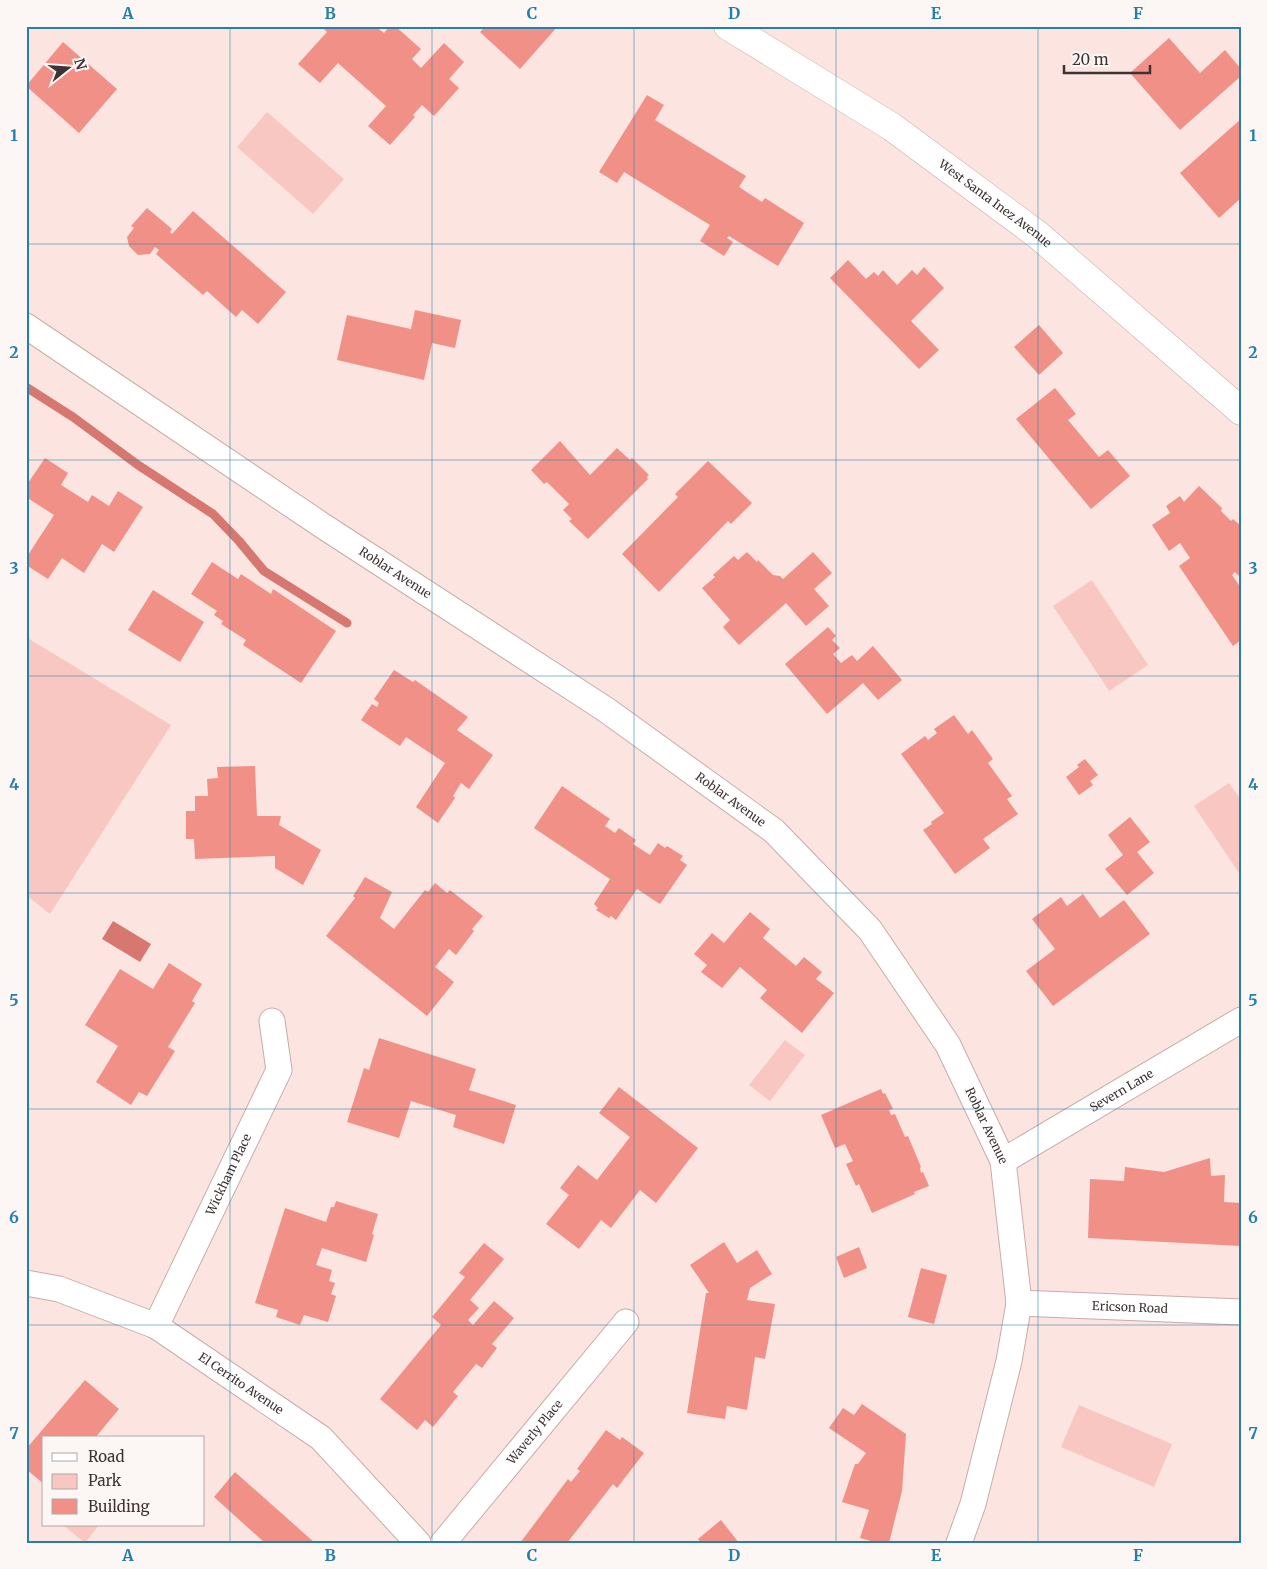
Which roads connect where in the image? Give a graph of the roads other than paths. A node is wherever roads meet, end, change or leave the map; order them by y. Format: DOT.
graph roads {
  1 [pos="728,26"];
  2 [pos="26,326"];
  3 [pos="1241,412"];
  4 [pos="1241,1020"];
  5 [pos="272,1021"];
  6 [pos="1002,1161"];
  7 [pos="26,1283"];
  8 [pos="1019,1303"];
  9 [pos="1241,1312"];
  10 [pos="626,1322"];
  11 [pos="156,1326"];
  12 [pos="418,1543"];
  13 [pos="443,1543"];
  14 [pos="959,1543"];
  1 -- 3 [label="street, West Santa Inez Avenue"];
  2 -- 6 [label="street, Roblar Avenue"];
  4 -- 6 [label="street, Severn Lane"];
  5 -- 11 [label="street, Wickham Place"];
  6 -- 8 [label="street, Roblar Avenue"];
  7 -- 11 [label="street, El Cerrito Avenue"];
  8 -- 9 [label="street, Ericson Road"];
  8 -- 14 [label="street, Roblar Avenue"];
  10 -- 13 [label="street, Waverly Place"];
  11 -- 12 [label="street, El Cerrito Avenue"];
}
